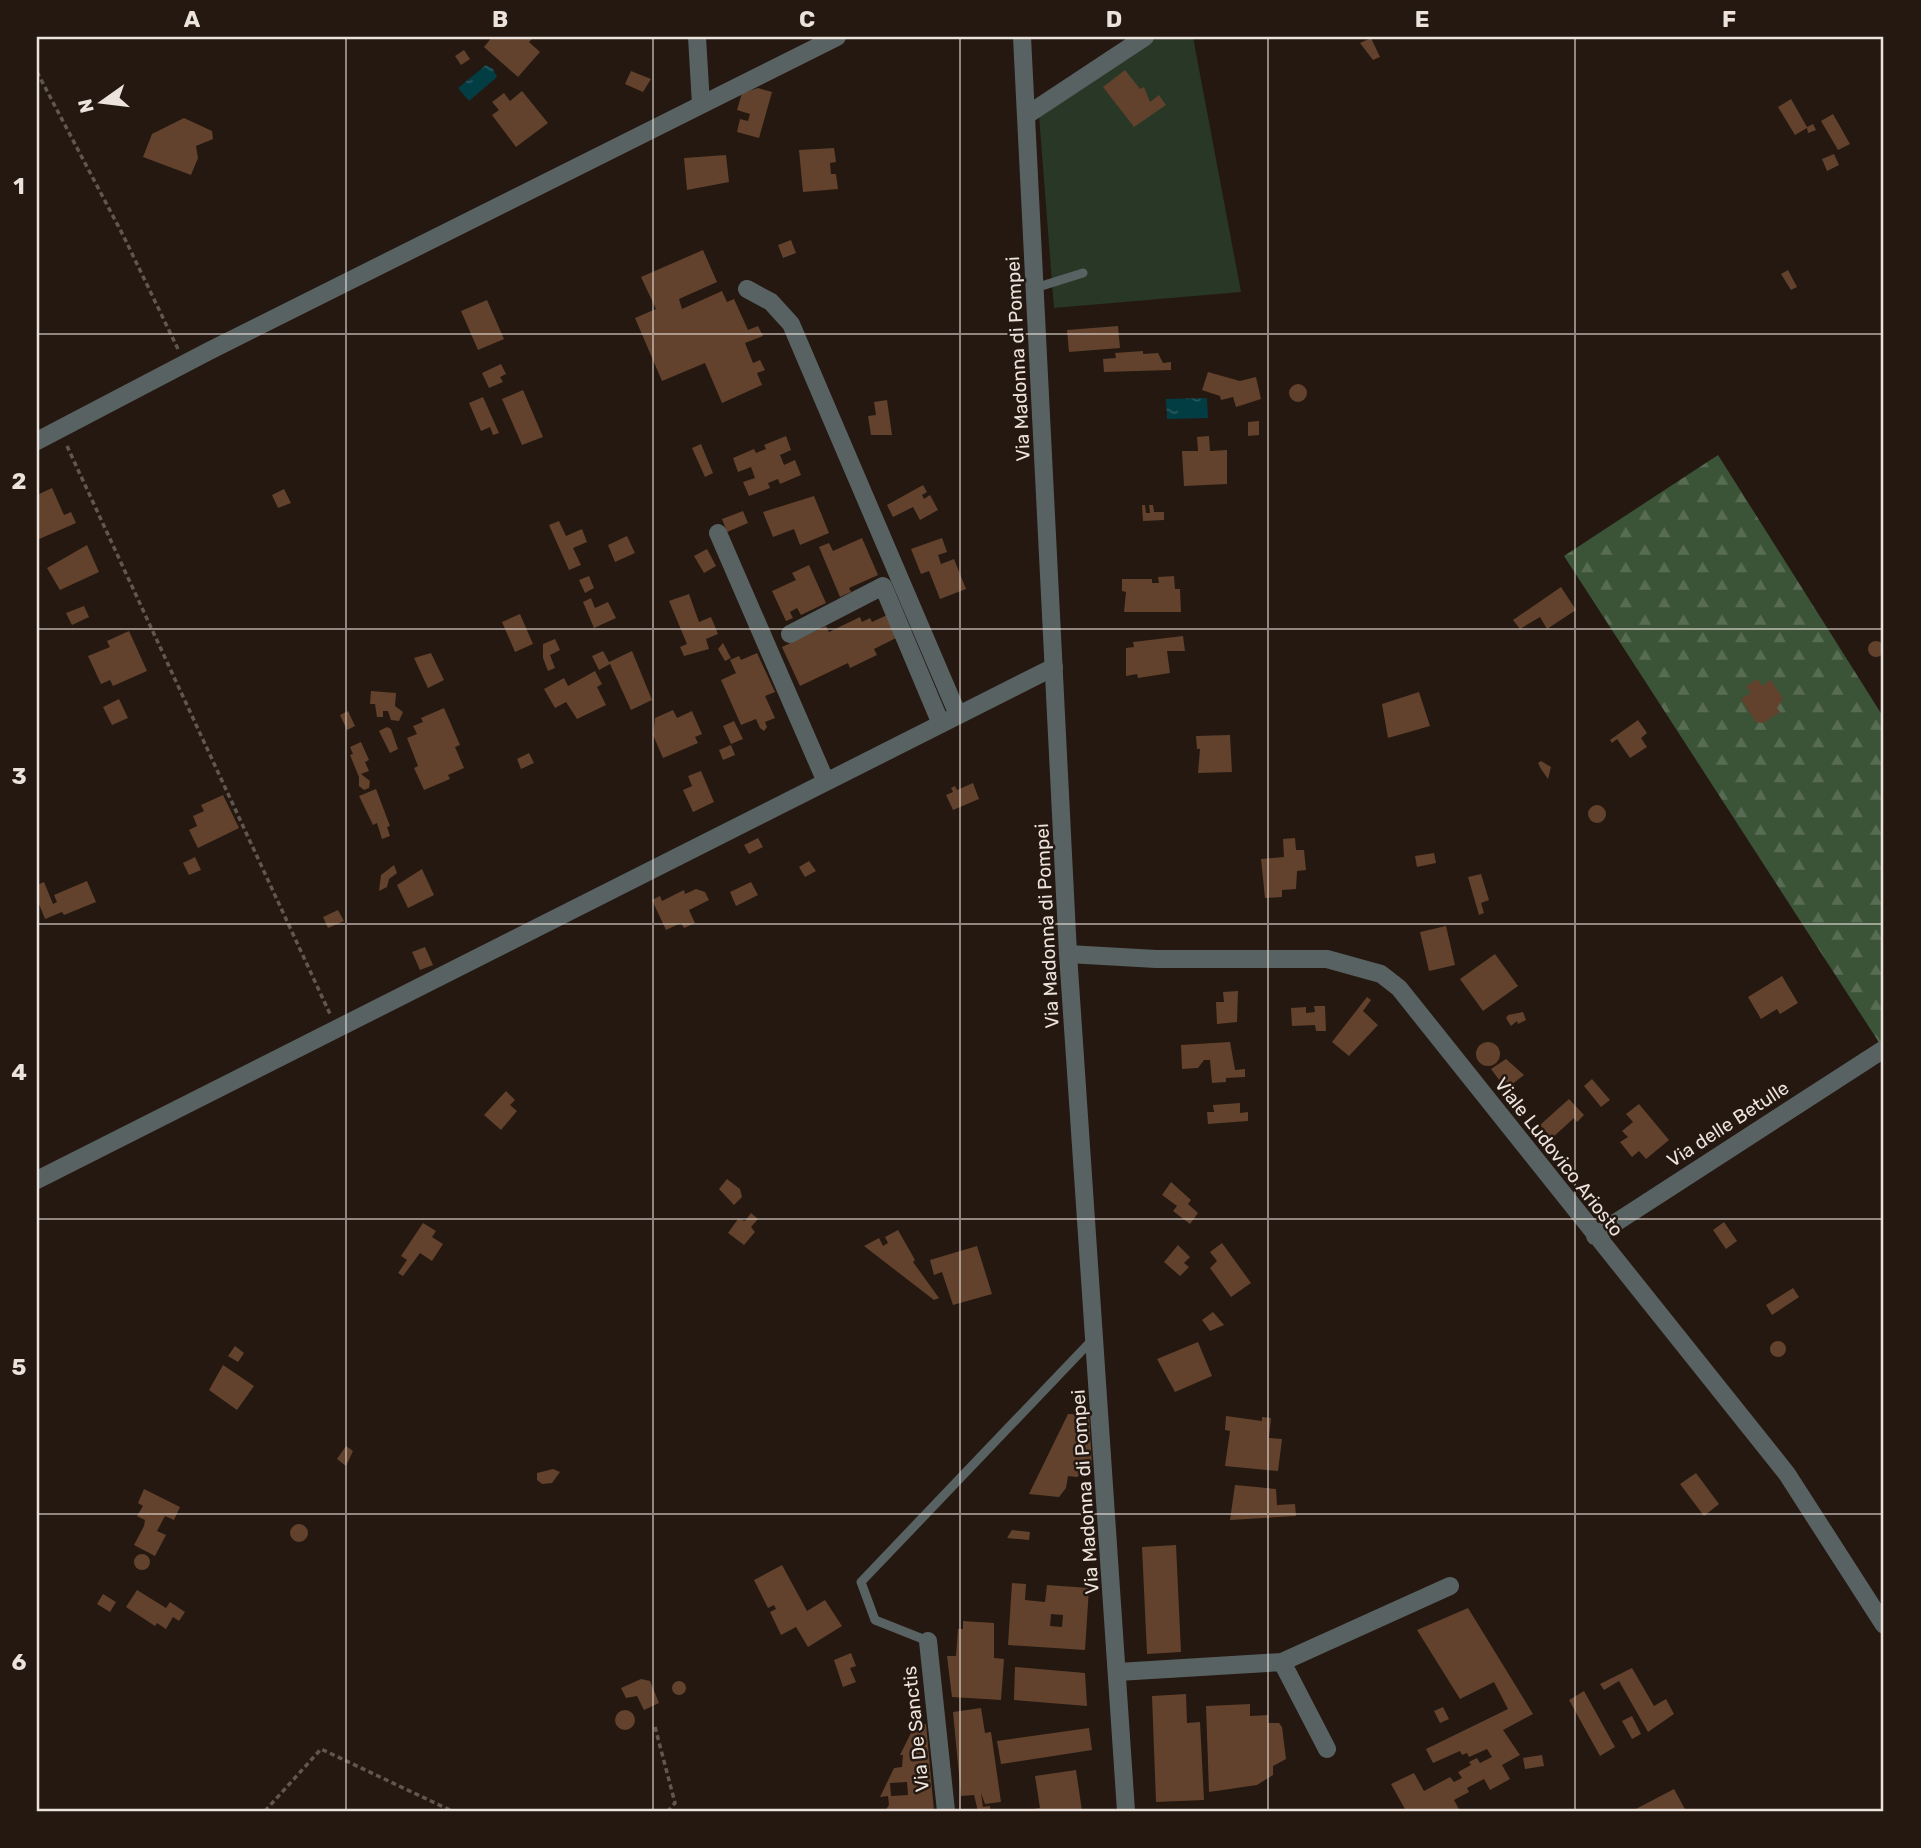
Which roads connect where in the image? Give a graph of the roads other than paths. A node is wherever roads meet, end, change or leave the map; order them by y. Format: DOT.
graph roads {
  1 [pos="697,37"];
  2 [pos="837,37"];
  3 [pos="1022,37"];
  4 [pos="1145,37"];
  5 [pos="701,105"];
  6 [pos="1027,116"];
  7 [pos="1083,273"];
  8 [pos="1035,288"];
  9 [pos="747,289"];
  10 [pos="37,441"];
  11 [pos="718,533"];
  12 [pos="790,634"];
  13 [pos="1054,667"];
  14 [pos="958,715"];
  15 [pos="941,724"];
  16 [pos="826,782"];
  17 [pos="1068,954"];
  18 [pos="1884,1049"];
  19 [pos="37,1180"];
  20 [pos="1595,1236"];
  21 [pos="1095,1337"];
  22 [pos="1450,1586"];
  23 [pos="1884,1625"];
  24 [pos="928,1641"];
  25 [pos="1282,1662"];
  26 [pos="1118,1672"];
  27 [pos="1327,1749"];
  28 [pos="946,1811"];
  29 [pos="1126,1811"];
  1 -- 5 [label="street"];
  2 -- 5 [label="street"];
  3 -- 6 [label="street, Via Madonna di Pompei"];
  4 -- 6 [label="street"];
  5 -- 10 [label="street"];
  6 -- 8 [label="street, Via Madonna di Pompei"];
  7 -- 8 [label="lane"];
  8 -- 13 [label="street, Via Madonna di Pompei"];
  9 -- 14 [label="street"];
  11 -- 16 [label="street"];
  12 -- 15 [label="street"];
  13 -- 14 [label="street"];
  13 -- 17 [label="street, Via Madonna di Pompei"];
  14 -- 15 [label="street"];
  15 -- 16 [label="street"];
  16 -- 19 [label="street"];
  17 -- 20 [label="street, Viale Ludovico Ariosto"];
  17 -- 21 [label="street, Via Madonna di Pompei"];
  18 -- 20 [label="street, Via delle Betulle"];
  20 -- 23 [label="street, Viale Ludovico Ariosto"];
  21 -- 24 [label="lane"];
  21 -- 26 [label="street, Via Madonna di Pompei"];
  22 -- 25 [label="street"];
  24 -- 28 [label="street, Via De Sanctis"];
  25 -- 26 [label="street"];
  25 -- 27 [label="street"];
  26 -- 29 [label="street, Via Madonna di Pompei"];
}
